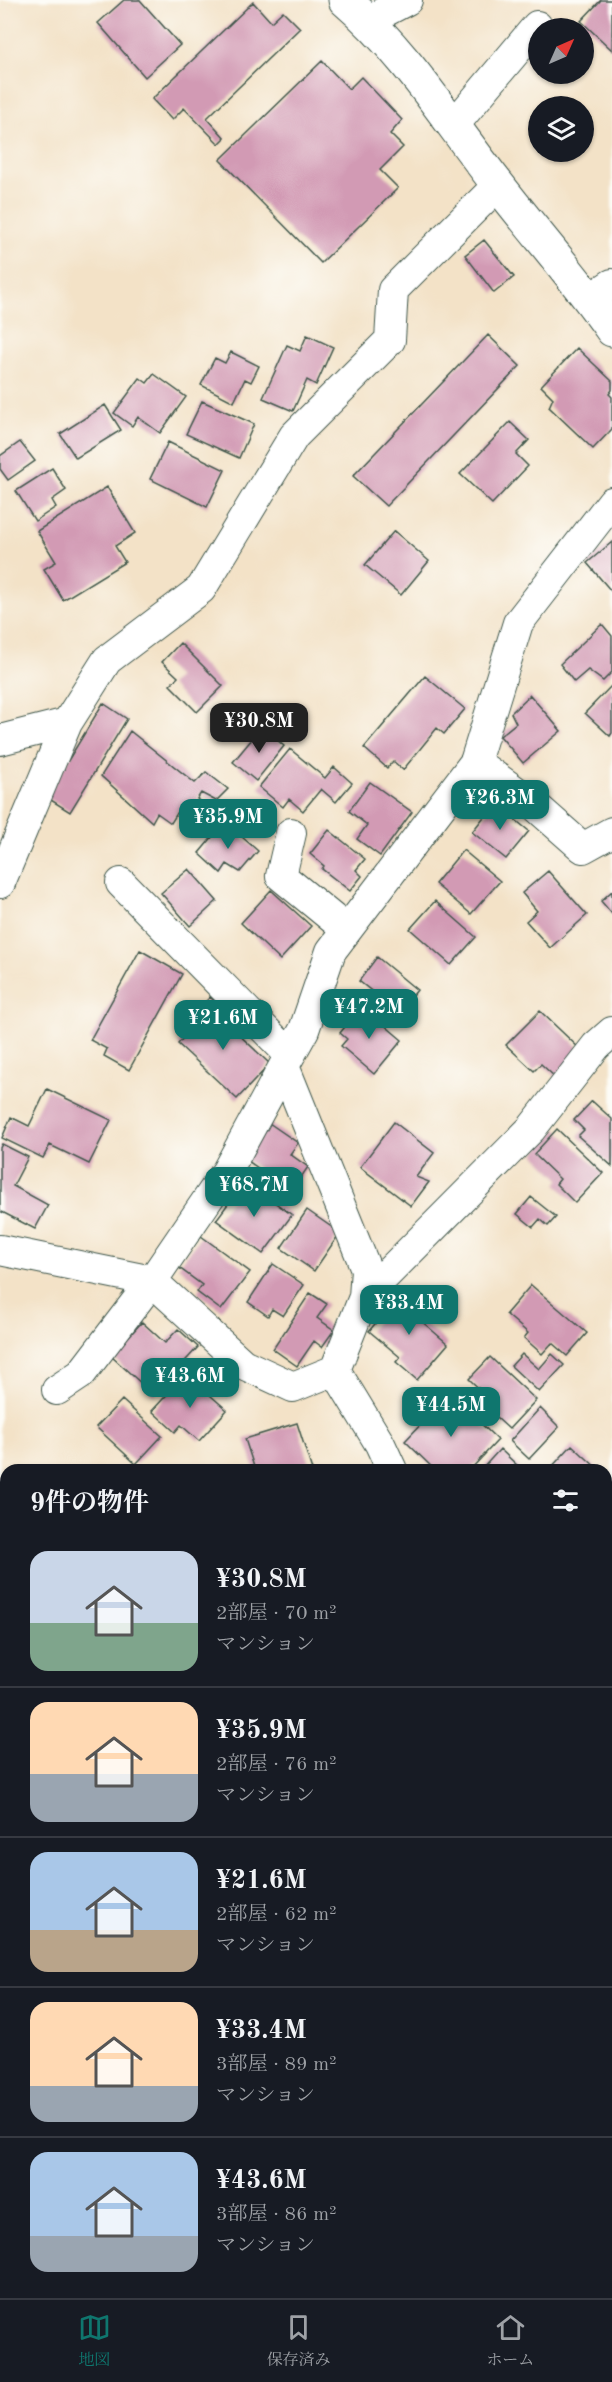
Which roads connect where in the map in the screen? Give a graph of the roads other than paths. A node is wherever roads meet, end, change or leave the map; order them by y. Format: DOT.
graph roads {
  1 [pos="407,0"];
  2 [pos="357,10"];
  3 [pos="528,37"];
  4 [pos="454,126"];
  5 [pos="498,185"];
  6 [pos="601,291"];
  7 [pos="612,330"];
  8 [pos="612,502"];
  9 [pos="67,723"];
  10 [pos="0,740"];
  11 [pos="475,762"];
  12 [pos="612,832"];
  13 [pos="291,833"];
  14 [pos="0,883"];
  15 [pos="121,884"];
  16 [pos="347,930"];
  17 [pos="612,1032"];
  18 [pos="287,1060"];
  19 [pos="0,1250"];
  20 [pos="152,1281"];
  21 [pos="364,1297"];
  22 [pos="335,1370"];
  23 [pos="57,1390"];
  24 [pos="389,1464"];
  1 -- 2 [label="street"];
  2 -- 4 [label="street"];
  3 -- 4 [label="street"];
  4 -- 5 [label="street"];
  5 -- 6 [label="street"];
  5 -- 9 [label="street"];
  6 -- 7 [label="street"];
  8 -- 11 [label="street"];
  9 -- 10 [label="street"];
  9 -- 14 [label="street"];
  11 -- 12 [label="street"];
  11 -- 16 [label="street"];
  13 -- 16 [label="street"];
  15 -- 18 [label="street"];
  16 -- 18 [label="street"];
  17 -- 21 [label="street"];
  18 -- 20 [label="street"];
  18 -- 21 [label="street"];
  19 -- 20 [label="street"];
  20 -- 22 [label="street"];
  20 -- 23 [label="street"];
  21 -- 22 [label="street"];
  22 -- 24 [label="street"];
}
